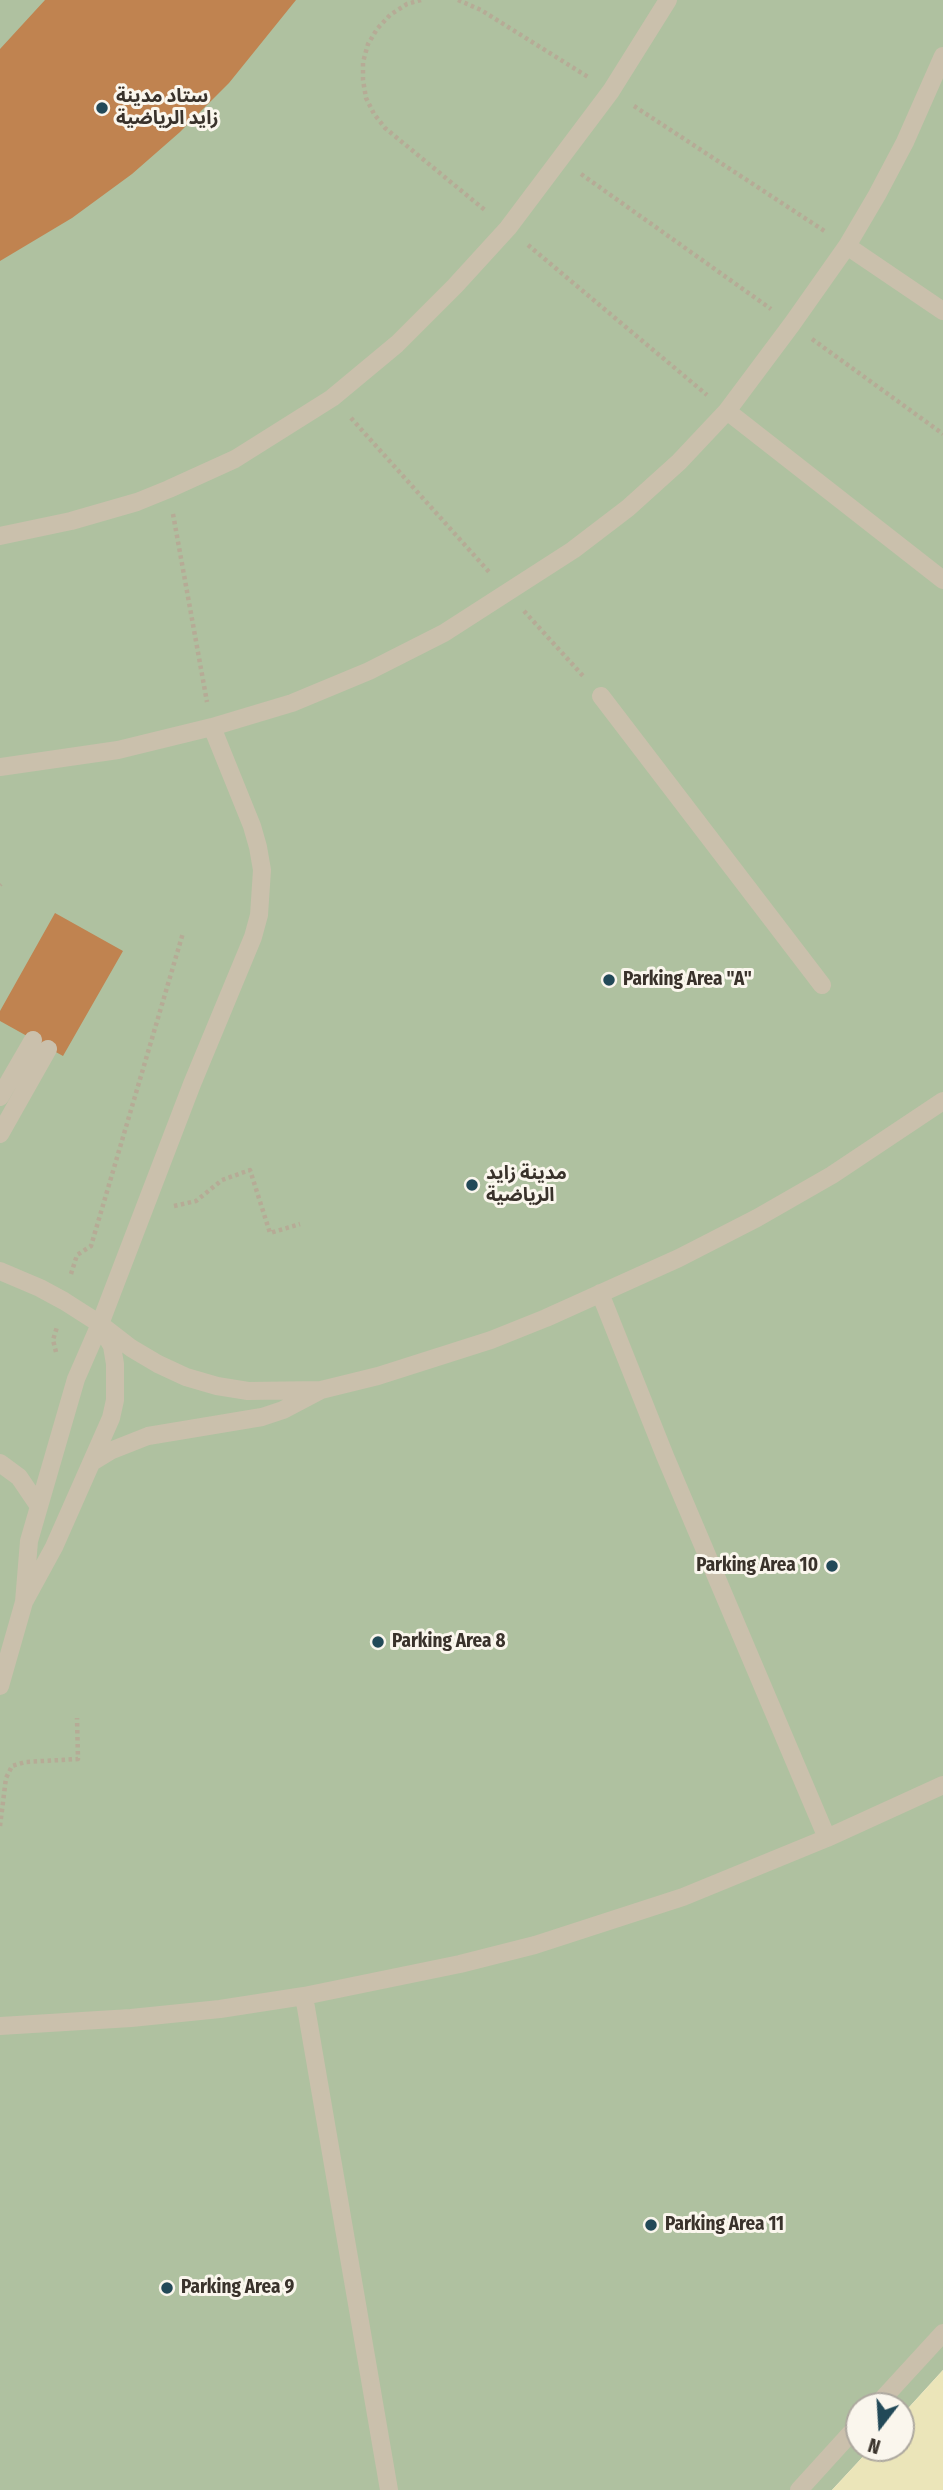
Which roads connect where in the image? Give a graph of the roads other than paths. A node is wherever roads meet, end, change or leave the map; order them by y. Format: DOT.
graph roads {
  1 [pos="668,0"];
  2 [pos="943,56"];
  3 [pos="847,246"];
  4 [pos="943,311"];
  5 [pos="727,411"];
  6 [pos="0,536"];
  7 [pos="943,580"];
  8 [pos="601,696"];
  9 [pos="212,727"];
  10 [pos="0,767"];
  11 [pos="822,985"];
  12 [pos="0,1097"];
  13 [pos="943,1101"];
  14 [pos="0,1135"];
  15 [pos="0,1271"];
  16 [pos="600,1293"];
  17 [pos="100,1324"];
  18 [pos="321,1390"];
  19 [pos="0,1462"];
  20 [pos="92,1462"];
  21 [pos="38,1505"];
  22 [pos="24,1602"];
  23 [pos="0,1686"];
  24 [pos="943,1785"];
  25 [pos="827,1838"];
  26 [pos="303,1996"];
  27 [pos="0,2026"];
  28 [pos="943,2333"];
  29 [pos="889,2392"];
  30 [pos="845,2439"];
  31 [pos="389,2490"];
  32 [pos="799,2490"];
  1 -- 6 [label="lane"];
  2 -- 3 [label="lane"];
  3 -- 4 [label="lane"];
  3 -- 5 [label="lane"];
  5 -- 7 [label="lane"];
  5 -- 9 [label="lane"];
  8 -- 11 [label="lane"];
  9 -- 10 [label="lane"];
  9 -- 17 [label="lane"];
  12 -- 14 [label="lane"];
  13 -- 16 [label="lane"];
  15 -- 17 [label="lane"];
  16 -- 18 [label="lane"];
  16 -- 25 [label="lane"];
  17 -- 18 [label="lane"];
  17 -- 20 [label="lane"];
  17 -- 21 [label="lane"];
  18 -- 20 [label="lane"];
  19 -- 21 [label="lane"];
  20 -- 22 [label="lane"];
  21 -- 22 [label="lane"];
  22 -- 23 [label="lane"];
  24 -- 25 [label="lane"];
  25 -- 26 [label="lane"];
  26 -- 27 [label="lane"];
  26 -- 31 [label="lane"];
  28 -- 29 [label="lane"];
  30 -- 32 [label="lane"];
}
